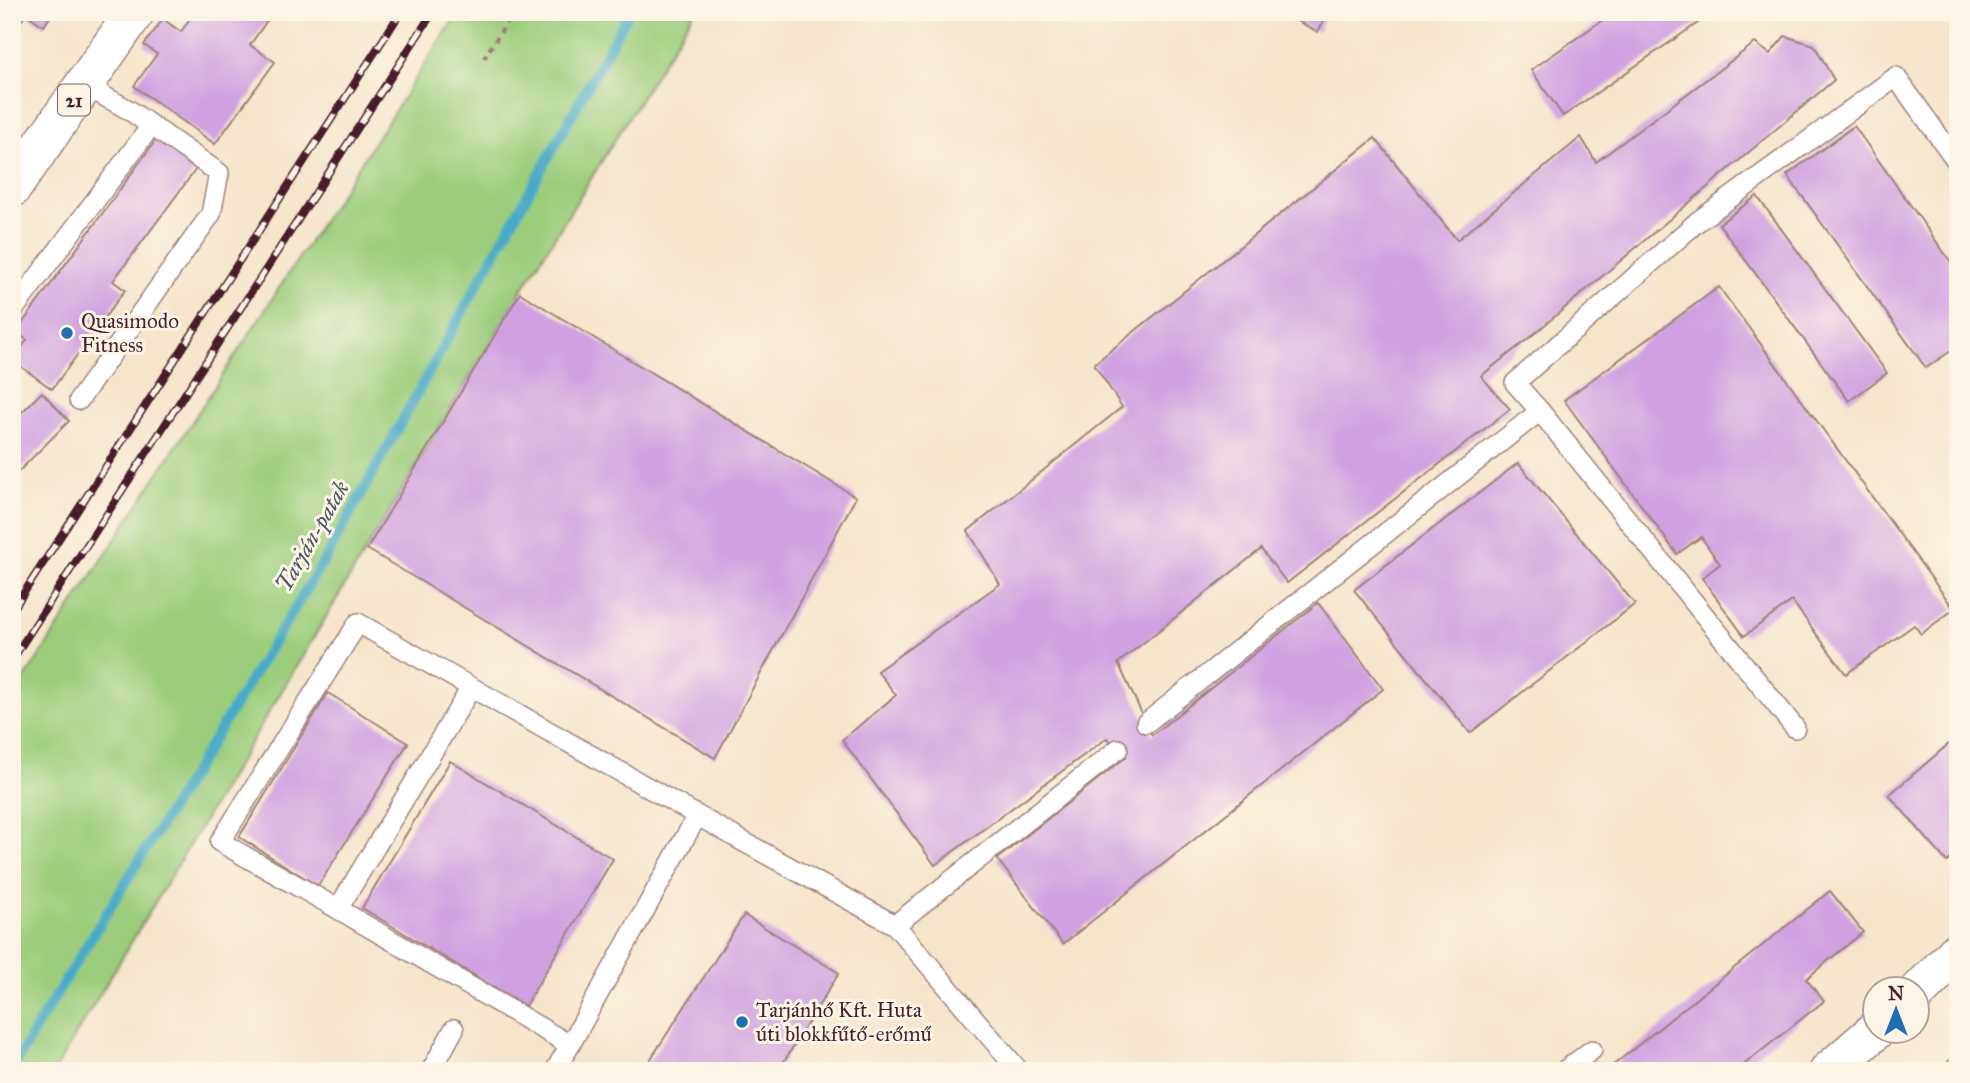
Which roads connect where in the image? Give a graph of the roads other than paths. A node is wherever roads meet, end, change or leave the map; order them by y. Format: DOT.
graph roads {
  1 [pos="135,12"];
  2 [pos="85,85"];
  3 [pos="151,126"];
  4 [pos="1958,163"];
  5 [pos="12,188"];
  6 [pos="12,307"];
  7 [pos="79,400"];
  8 [pos="1540,411"];
  9 [pos="471,688"];
  10 [pos="1146,723"];
  11 [pos="1795,728"];
  12 [pos="1118,749"];
  13 [pos="697,816"];
  14 [pos="338,909"];
  15 [pos="895,925"];
  16 [pos="1958,951"];
  17 [pos="1932,977"];
  18 [pos="454,1029"];
  19 [pos="1862,1043"];
  20 [pos="570,1045"];
  21 [pos="1592,1050"];
  22 [pos="1958,1066"];
  23 [pos="430,1071"];
  24 [pos="555,1071"];
  25 [pos="1019,1071"];
  26 [pos="1564,1071"];
  27 [pos="1829,1071"];
  28 [pos="1953,1071"];
  1 -- 2 [label="main road, 21"];
  2 -- 3 [label="lane"];
  2 -- 5 [label="main road, 21"];
  3 -- 6 [label="lane"];
  3 -- 7 [label="lane"];
  4 -- 8 [label="lane"];
  8 -- 10 [label="lane"];
  8 -- 11 [label="lane"];
  9 -- 13 [label="lane"];
  9 -- 14 [label="lane"];
  9 -- 14 [label="lane"];
  12 -- 15 [label="lane"];
  13 -- 15 [label="lane"];
  13 -- 20 [label="lane"];
  14 -- 20 [label="lane"];
  15 -- 25 [label="lane"];
  16 -- 17 [label="main road"];
  18 -- 23 [label="lane"];
  19 -- 27 [label="main road"];
  20 -- 24 [label="lane"];
  21 -- 26 [label="lane"];
  22 -- 28 [label="lane"];
}
